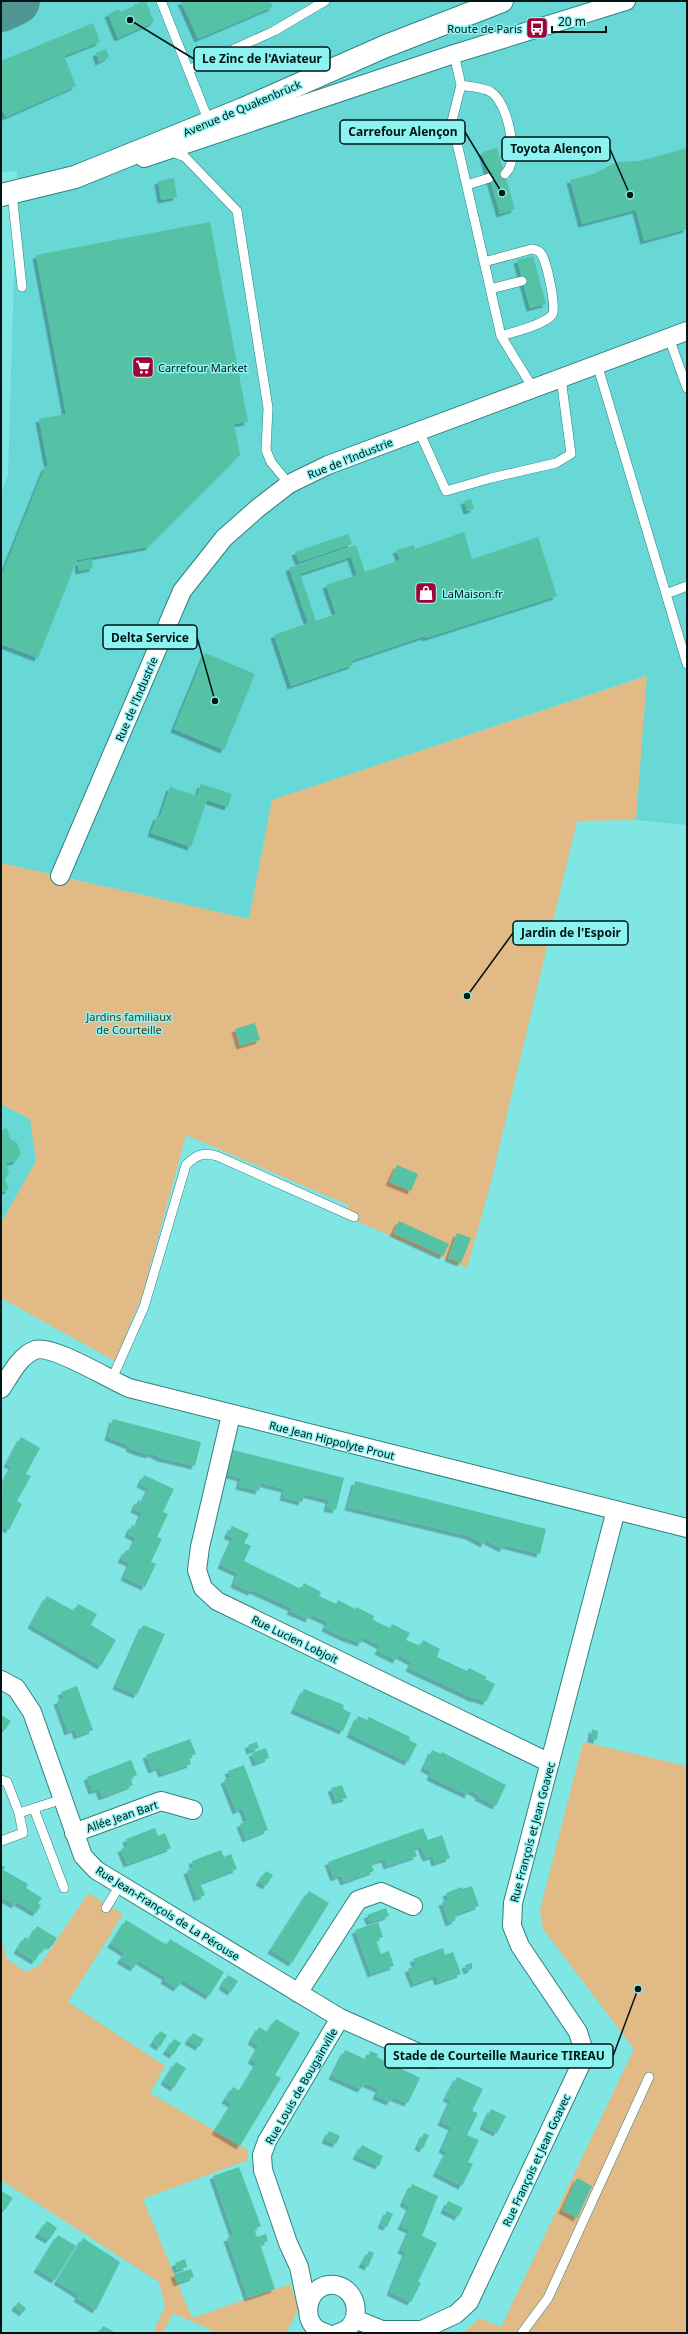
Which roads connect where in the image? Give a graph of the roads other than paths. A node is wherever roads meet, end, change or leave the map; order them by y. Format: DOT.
graph roads {
  1 [pos="161,1"];
  2 [pos="325,1"];
  3 [pos="502,1"];
  4 [pos="626,1"];
  5 [pos="454,54"];
  6 [pos="188,70"];
  7 [pos="462,85"];
  8 [pos="209,122"];
  9 [pos="170,151"];
  10 [pos="505,174"];
  11 [pos="75,177"];
  12 [pos="489,178"];
  13 [pos="467,185"];
  14 [pos="7,194"];
  15 [pos="484,262"];
  16 [pos="522,280"];
  17 [pos="22,287"];
  18 [pos="490,289"];
  19 [pos="687,331"];
  20 [pos="501,336"];
  21 [pos="669,338"];
  22 [pos="597,364"];
  23 [pos="561,378"];
  24 [pos="532,388"];
  25 [pos="687,388"];
  26 [pos="418,431"];
  27 [pos="289,484"];
  28 [pos="687,586"];
  29 [pos="666,594"];
  30 [pos="687,664"];
  31 [pos="60,876"];
  32 [pos="354,1217"];
  33 [pos="111,1381"];
  34 [pos="1,1389"];
  35 [pos="231,1415"];
  36 [pos="616,1510"];
  37 [pos="687,1528"];
  38 [pos="1,1680"];
  39 [pos="550,1763"];
  40 [pos="1,1780"];
  41 [pos="63,1799"];
  42 [pos="34,1809"];
  43 [pos="193,1810"];
  44 [pos="19,1814"];
  45 [pos="74,1833"];
  46 [pos="1,1841"];
  47 [pos="120,1885"];
  48 [pos="64,1888"];
  49 [pos="413,1906"];
  50 [pos="106,1908"];
  51 [pos="298,1993"];
  52 [pos="340,2018"];
  53 [pos="432,2059"];
  54 [pos="649,2077"];
  55 [pos="300,2267"];
  56 [pos="325,2286"];
  57 [pos="307,2306"];
  58 [pos="355,2319"];
  59 [pos="315,2331"];
  60 [pos="422,2332"];
  61 [pos="338,2333"];
  62 [pos="522,2333"];
  1 -- 6 [label="lane"];
  2 -- 6 [label="lane"];
  3 -- 8 [label="main road, Avenue de Quakenbrück"];
  4 -- 5 [label="street"];
  5 -- 7 [label="lane"];
  5 -- 9 [label="street"];
  6 -- 8 [label="lane"];
  7 -- 10 [label="lane"];
  7 -- 13 [label="lane"];
  8 -- 11 [label="main road, Avenue de Quakenbrück"];
  9 -- 11 [label="street"];
  9 -- 27 [label="lane"];
  11 -- 14 [label="main road, Avenue de Quakenbrück"];
  12 -- 13 [label="lane"];
  13 -- 15 [label="lane"];
  14 -- 17 [label="lane"];
  15 -- 18 [label="lane"];
  15 -- 20 [label="lane"];
  16 -- 18 [label="lane"];
  18 -- 20 [label="lane"];
  19 -- 21 [label="street, Rue de l'Industrie"];
  20 -- 24 [label="lane"];
  21 -- 22 [label="street, Rue de l'Industrie"];
  21 -- 25 [label="lane"];
  22 -- 23 [label="street, Rue de l'Industrie"];
  22 -- 29 [label="lane"];
  23 -- 24 [label="street, Rue de l'Industrie"];
  23 -- 26 [label="lane"];
  24 -- 26 [label="street, Rue de l'Industrie"];
  26 -- 27 [label="street, Rue de l'Industrie"];
  27 -- 31 [label="street, Rue de l'Industrie"];
  28 -- 29 [label="lane"];
  29 -- 30 [label="lane"];
  32 -- 33 [label="lane"];
  33 -- 34 [label="street, Rue Jean Hippolyte Prout"];
  33 -- 35 [label="street, Rue Jean Hippolyte Prout"];
  35 -- 36 [label="street, Rue Jean Hippolyte Prout"];
  35 -- 39 [label="street, Rue Lucien Lobjoit"];
  36 -- 37 [label="street, Rue Jean Hippolyte Prout"];
  36 -- 39 [label="street, Rue François et Jean Goavec"];
  38 -- 41 [label="street, Rue Jean-François de La Pérouse"];
  39 -- 60 [label="street, Rue François et Jean Goavec"];
  40 -- 44 [label="lane"];
  41 -- 42 [label="lane"];
  41 -- 45 [label="street, Rue Jean-François de La Pérouse"];
  42 -- 44 [label="lane"];
  42 -- 48 [label="lane"];
  43 -- 45 [label="street, Allée Jean Bart"];
  44 -- 46 [label="lane"];
  45 -- 47 [label="street, Rue Jean-François de La Pérouse"];
  47 -- 50 [label="lane"];
  47 -- 51 [label="street, Rue Jean-François de La Pérouse"];
  49 -- 51 [label="street"];
  51 -- 52 [label="street, Rue Jean-François de La Pérouse"];
  52 -- 53 [label="street, Rue Jean-François de La Pérouse"];
  52 -- 55 [label="street, Rue Louis de Bougainville"];
  54 -- 62 [label="lane"];
  55 -- 56 [label="street, Rue Louis de Bougainville"];
  55 -- 57 [label="street, Rue Louis de Bougainville"];
  56 -- 57 [label="street"];
  56 -- 58 [label="street"];
  57 -- 59 [label="street, Rue Louis de Bougainville"];
  58 -- 60 [label="street"];
  58 -- 61 [label="street"];
}
